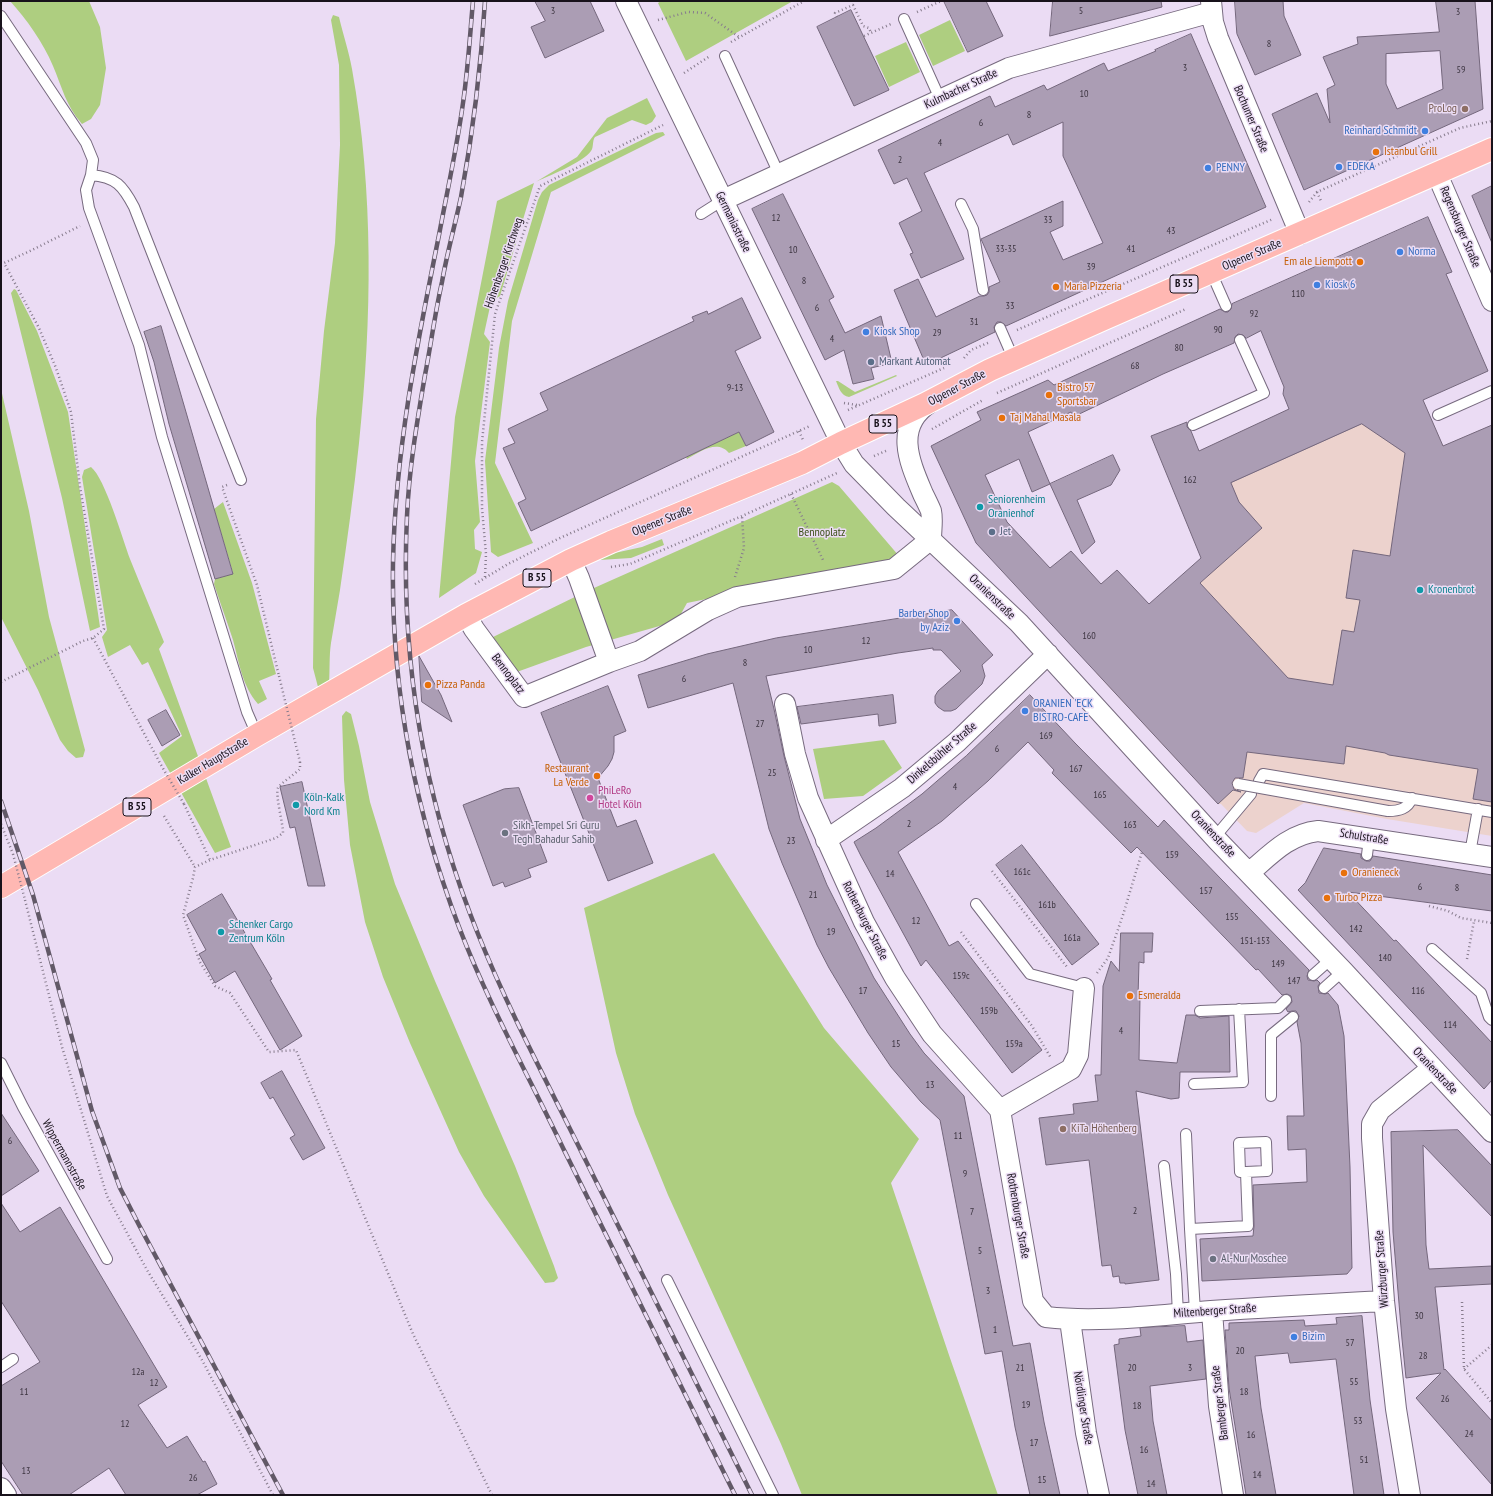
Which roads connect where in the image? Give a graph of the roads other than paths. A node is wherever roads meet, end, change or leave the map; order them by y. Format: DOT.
graph roads {
  1 [pos="626,1"];
  2 [pos="1211,7"];
  3 [pos="1,16"];
  4 [pos="904,19"];
  5 [pos="724,56"];
  6 [pos="940,99"];
  7 [pos="1492,149"];
  8 [pos="780,174"];
  9 [pos="1437,174"];
  10 [pos="91,175"];
  11 [pos="723,200"];
  12 [pos="961,204"];
  13 [pos="701,214"];
  14 [pos="1300,234"];
  15 [pos="1211,272"];
  16 [pos="983,290"];
  17 [pos="1492,302"];
  18 [pos="1226,306"];
  19 [pos="1002,332"];
  20 [pos="1240,340"];
  21 [pos="1014,360"];
  22 [pos="1492,391"];
  23 [pos="933,400"];
  24 [pos="1438,415"];
  25 [pos="1193,426"];
  26 [pos="841,443"];
  27 [pos="241,480"];
  28 [pos="931,539"];
  29 [pos="575,569"];
  30 [pos="466,615"];
  31 [pos="427,637"];
  32 [pos="1048,654"];
  33 [pos="609,662"];
  34 [pos="785,704"];
  35 [pos="257,735"];
  36 [pos="1259,781"];
  37 [pos="1238,784"];
  38 [pos="1251,794"];
  39 [pos="1412,798"];
  40 [pos="1478,809"];
  41 [pos="1492,812"];
  42 [pos="1215,837"];
  43 [pos="826,840"];
  44 [pos="1470,853"];
  45 [pos="1492,856"];
  46 [pos="1249,873"];
  47 [pos="1,887"];
  48 [pos="976,904"];
  49 [pos="1432,949"];
  50 [pos="1337,965"];
  51 [pos="1313,975"];
  52 [pos="1084,988"];
  53 [pos="1324,988"];
  54 [pos="1286,1000"];
  55 [pos="1239,1009"];
  56 [pos="1200,1011"];
  57 [pos="1293,1017"];
  58 [pos="1492,1020"];
  59 [pos="1,1063"];
  60 [pos="1432,1068"];
  61 [pos="1194,1084"];
  62 [pos="1271,1096"];
  63 [pos="1000,1110"];
  64 [pos="1489,1122"];
  65 [pos="1186,1134"];
  66 [pos="1164,1166"];
  67 [pos="1246,1172"];
  68 [pos="1190,1229"];
  69 [pos="107,1259"];
  70 [pos="666,1280"];
  71 [pos="1384,1301"];
  72 [pos="1195,1313"];
  73 [pos="1046,1317"];
  74 [pos="1070,1320"];
  75 [pos="13,1359"];
  76 [pos="1,1367"];
  77 [pos="1,1488"];
  78 [pos="6,1495"];
  79 [pos="772,1495"];
  80 [pos="1099,1495"];
  81 [pos="1233,1495"];
  82 [pos="1410,1495"];
  1 -- 11 [label="street, Germaniastraße"];
  2 -- 6 [label="street, Kulmbacher Straße"];
  2 -- 14 [label="street, Bochumer Straße"];
  3 -- 10 [label="lane"];
  4 -- 6 [label="lane"];
  5 -- 8 [label="lane"];
  6 -- 8 [label="street, Kulmbacher Straße"];
  7 -- 9 [label="main road, Olpener Straße / B 55"];
  8 -- 11 [label="street, Kulmbacher Straße"];
  9 -- 14 [label="main road, Olpener Straße / B 55"];
  9 -- 17 [label="street, Regensburger Straße"];
  10 -- 27 [label="lane"];
  10 -- 35 [label="lane"];
  11 -- 13 [label="lane"];
  11 -- 26 [label="street, Germaniastraße"];
  12 -- 16 [label="lane"];
  14 -- 15 [label="main road, Olpener Straße / B 55"];
  15 -- 18 [label="lane"];
  15 -- 21 [label="main road, Olpener Straße / B 55"];
  19 -- 21 [label="lane"];
  20 -- 25 [label="lane"];
  21 -- 23 [label="main road, Olpener Straße / B 55"];
  22 -- 24 [label="lane"];
  23 -- 26 [label="main road, Olpener Straße / B 55"];
  23 -- 28 [label="street"];
  26 -- 28 [label="street, Oranienstraße"];
  26 -- 29 [label="main road, Olpener Straße / B 55"];
  28 -- 32 [label="street, Oranienstraße"];
  28 -- 33 [label="street, Bennoplatz"];
  29 -- 30 [label="main road, Olpener Straße / B 55"];
  29 -- 33 [label="street"];
  30 -- 31 [label="main road, Olpener Straße / B 55"];
  30 -- 33 [label="street, Bennoplatz"];
  31 -- 35 [label="main road, Kalker Hauptstraße / B 55"];
  32 -- 42 [label="street, Oranienstraße"];
  32 -- 43 [label="street, Dinkelsbühler Straße"];
  34 -- 43 [label="street, Rothenburger Straße"];
  35 -- 47 [label="main road, Kalker Hauptstraße / B 55"];
  36 -- 39 [label="lane"];
  37 -- 39 [label="lane, bridge"];
  38 -- 42 [label="lane"];
  39 -- 40 [label="lane"];
  40 -- 41 [label="lane"];
  40 -- 44 [label="lane"];
  42 -- 46 [label="street, Oranienstraße"];
  43 -- 63 [label="street, Rothenburger Straße"];
  44 -- 45 [label="street, Schulstraße"];
  44 -- 46 [label="street, Schulstraße"];
  46 -- 50 [label="street, Oranienstraße"];
  48 -- 52 [label="lane"];
  49 -- 58 [label="lane"];
  50 -- 51 [label="lane"];
  50 -- 53 [label="lane"];
  50 -- 60 [label="street, Oranienstraße"];
  52 -- 63 [label="street"];
  54 -- 55 [label="lane"];
  55 -- 56 [label="lane"];
  55 -- 61 [label="lane"];
  57 -- 62 [label="lane"];
  59 -- 69 [label="lane, Wippermannstraße"];
  60 -- 64 [label="street, Oranienstraße"];
  60 -- 71 [label="street, Würzburger Straße"];
  63 -- 73 [label="street, Rothenburger Straße"];
  65 -- 68 [label="lane"];
  66 -- 72 [label="lane"];
  67 -- 68 [label="lane"];
  68 -- 72 [label="lane"];
  70 -- 79 [label="lane"];
  71 -- 72 [label="street, Miltenberger Straße"];
  71 -- 82 [label="street, Würzburger Straße"];
  72 -- 74 [label="street, Miltenberger Straße"];
  72 -- 81 [label="street, Bamberger Straße"];
  73 -- 74 [label="street, Miltenberger Straße"];
  74 -- 80 [label="street, Nördlinger Straße"];
  75 -- 76 [label="lane"];
  77 -- 78 [label="street"];
}
